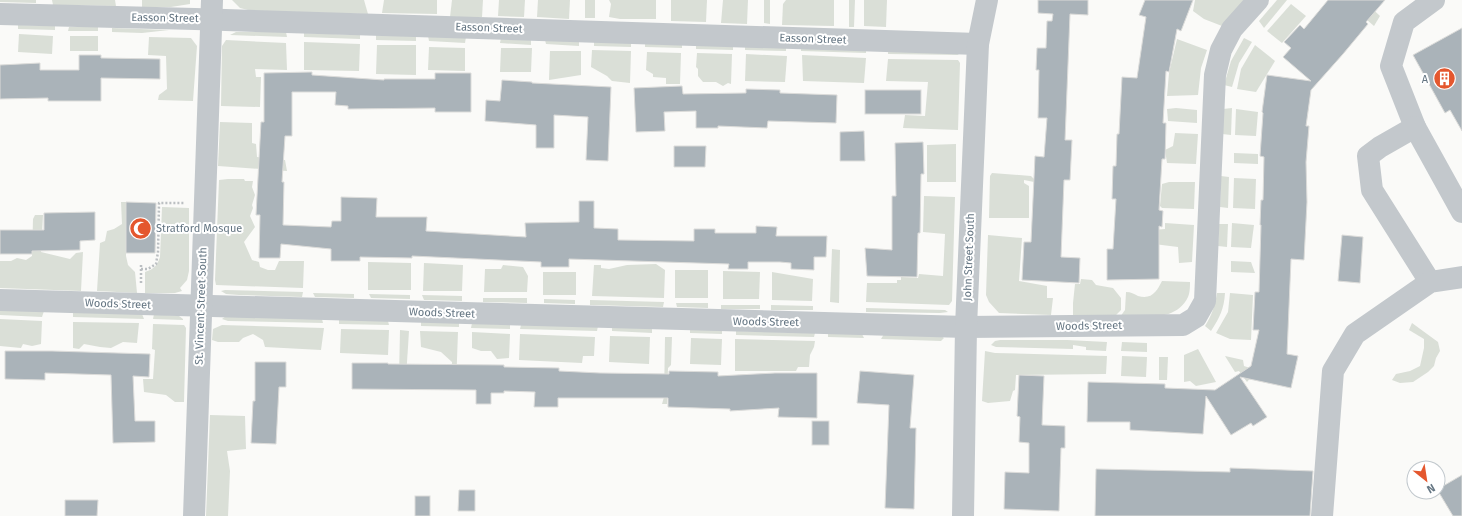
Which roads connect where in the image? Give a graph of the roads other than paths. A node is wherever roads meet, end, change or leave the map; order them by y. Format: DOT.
graph roads {
  1 [pos="987,0"];
  2 [pos="1258,0"];
  3 [pos="1434,0"];
  4 [pos="212,10"];
  5 [pos="0,14"];
  6 [pos="978,44"];
  7 [pos="1415,127"];
  8 [pos="1462,212"];
  9 [pos="1462,277"];
  10 [pos="1430,282"];
  11 [pos="0,300"];
  12 [pos="201,306"];
  13 [pos="966,327"];
  14 [pos="194,516"];
  15 [pos="963,516"];
  16 [pos="1322,516"];
  1 -- 6 [label="street, John Street South"];
  2 -- 13 [label="street, Woods Street"];
  3 -- 7 [label="street"];
  4 -- 5 [label="street, Easson Street"];
  4 -- 6 [label="street, Easson Street"];
  4 -- 12 [label="street, St. Vincent Street South"];
  6 -- 13 [label="street, John Street South"];
  7 -- 8 [label="street"];
  7 -- 10 [label="street"];
  9 -- 10 [label="street"];
  10 -- 16 [label="street"];
  11 -- 12 [label="street, Woods Street"];
  12 -- 13 [label="street, Woods Street"];
  12 -- 14 [label="street, St. Vincent Street South"];
  13 -- 15 [label="street, John Street South"];
}
